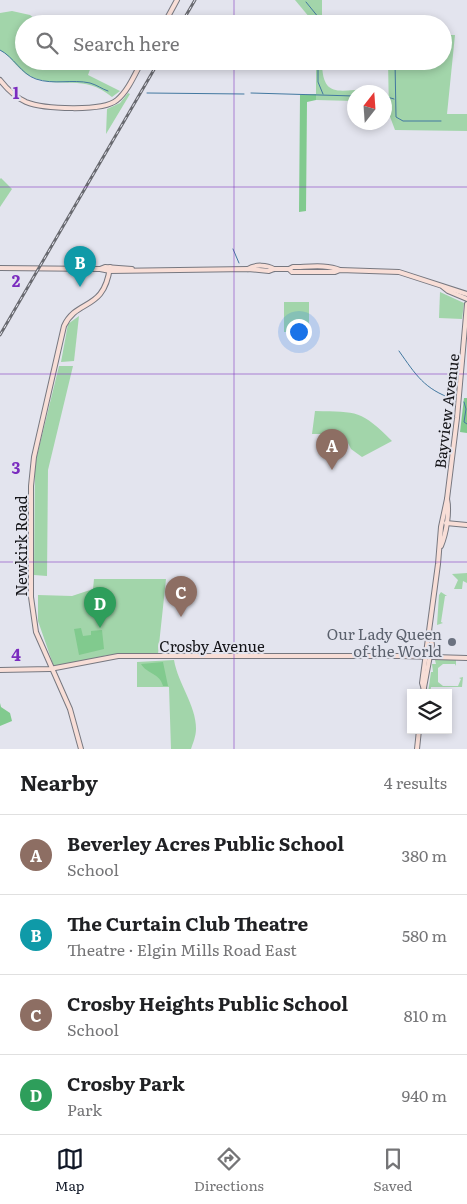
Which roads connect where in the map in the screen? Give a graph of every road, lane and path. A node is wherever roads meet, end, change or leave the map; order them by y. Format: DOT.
graph roads {
  1 [pos="177,0"];
  2 [pos="169,15"];
  3 [pos="137,70"];
  4 [pos="0,80"];
  5 [pos="0,268"];
  6 [pos="110,269"];
  7 [pos="443,287"];
  8 [pos="467,294"];
  9 [pos="467,299"];
  10 [pos="467,304"];
  11 [pos="467,325"];
  12 [pos="447,499"];
  13 [pos="446,523"];
  14 [pos="467,525"];
  15 [pos="440,548"];
  16 [pos="428,657"];
  17 [pos="467,658"];
  18 [pos="50,669"];
  19 [pos="0,670"];
  20 [pos="423,689"];
  21 [pos="419,734"];
  22 [pos="82,749"];
  23 [pos="417,749"];
  1 -- 2 [label="street"];
  3 -- 4 [label="street"];
  5 -- 6 [label="street"];
  6 -- 7 [label="street"];
  6 -- 18 [label="street, Newkirk Road"];
  7 -- 8 [label="street"];
  7 -- 9 [label="street"];
  10 -- 11 [label="street, Bayview Avenue"];
  11 -- 12 [label="street, Bayview Avenue"];
  12 -- 13 [label="street, Bayview Avenue"];
  12 -- 15 [label="street, Bayview Avenue"];
  13 -- 14 [label="street"];
  13 -- 15 [label="street, Bayview Avenue"];
  15 -- 16 [label="street, Bayview Avenue"];
  16 -- 17 [label="street, Crosby Avenue"];
  16 -- 18 [label="street, Crosby Avenue"];
  16 -- 20 [label="street, Bayview Avenue"];
  18 -- 19 [label="street, Crosby Avenue"];
  18 -- 22 [label="street, Newkirk Road"];
  21 -- 23 [label="street"];
}
